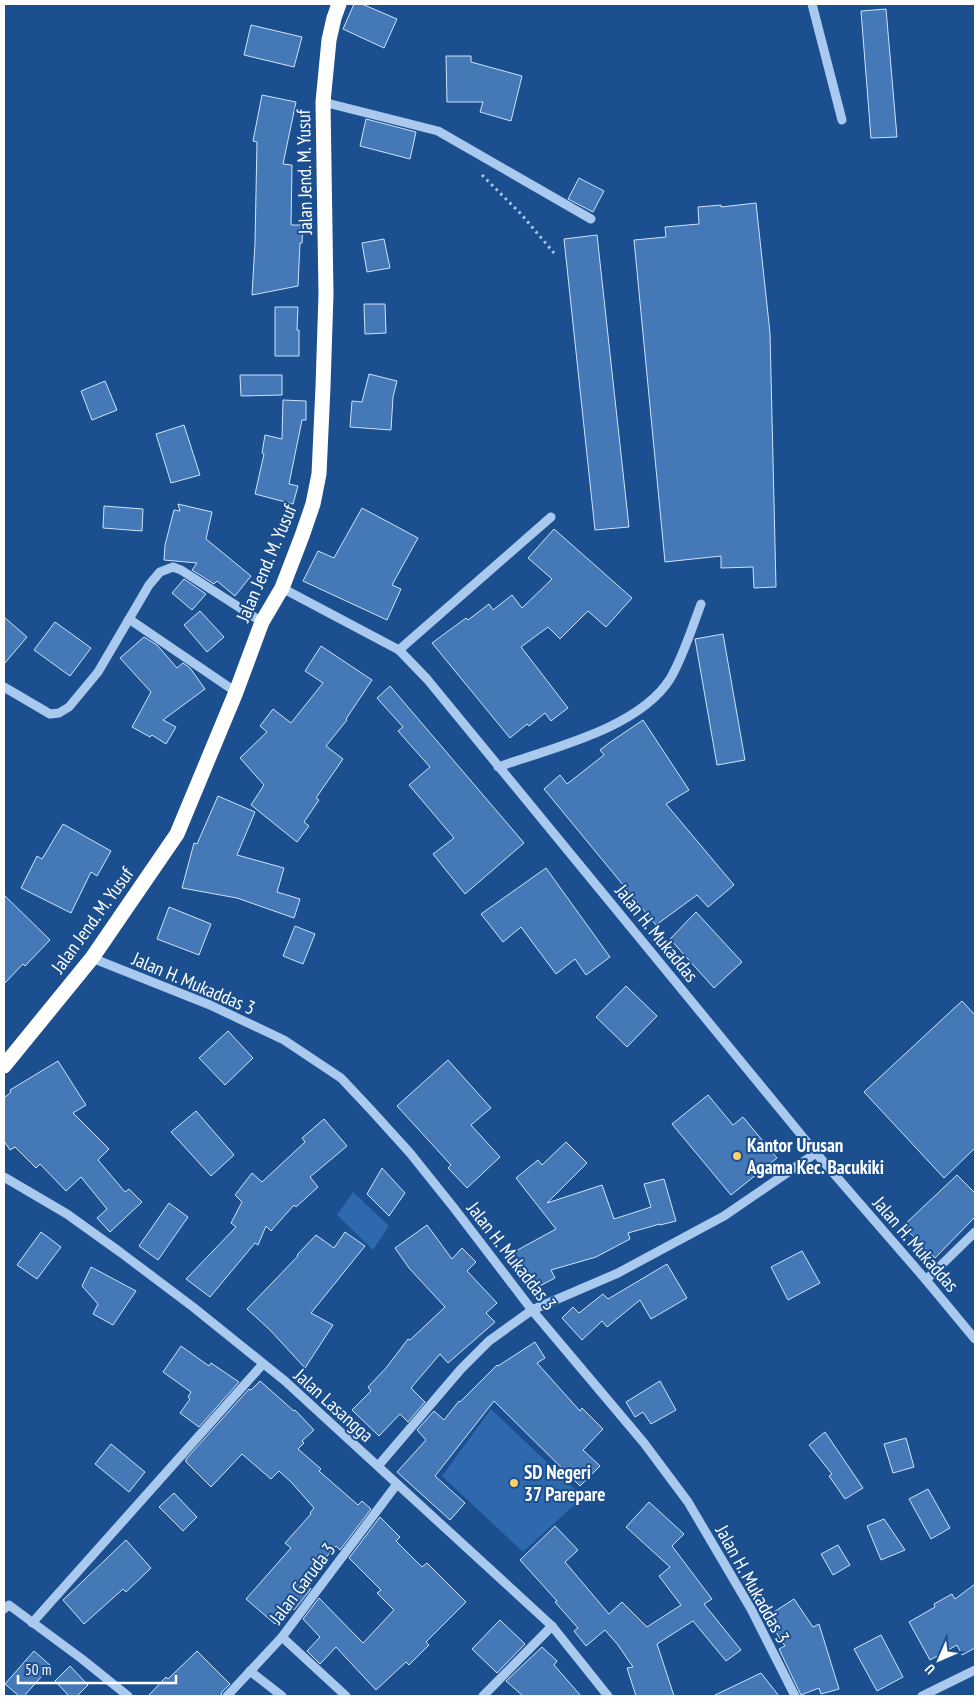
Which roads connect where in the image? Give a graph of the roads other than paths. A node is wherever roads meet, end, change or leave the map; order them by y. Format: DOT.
graph roads {
  1 [pos="339,4"];
  2 [pos="812,4"];
  3 [pos="323,102"];
  4 [pos="842,120"];
  5 [pos="591,219"];
  6 [pos="551,516"];
  7 [pos="282,588"];
  8 [pos="701,604"];
  9 [pos="129,620"];
  10 [pos="262,622"];
  11 [pos="399,650"];
  12 [pos="4,687"];
  13 [pos="236,692"];
  14 [pos="498,767"];
  15 [pos="92,958"];
  16 [pos="4,1066"];
  17 [pos="816,1153"];
  18 [pos="4,1177"];
  19 [pos="975,1232"];
  20 [pos="926,1280"];
  21 [pos="532,1310"];
  22 [pos="975,1339"];
  23 [pos="264,1364"];
  24 [pos="378,1466"];
  25 [pos="397,1484"];
  26 [pos="5,1605"];
  27 [pos="32,1623"];
  28 [pos="552,1626"];
  29 [pos="282,1637"];
  30 [pos="975,1670"];
  31 [pos="250,1671"];
  32 [pos="128,1696"];
  33 [pos="228,1696"];
  34 [pos="282,1696"];
  35 [pos="346,1696"];
  36 [pos="483,1696"];
  37 [pos="608,1696"];
  38 [pos="795,1696"];
  39 [pos="922,1696"];
  1 -- 3 [label="highway, Jalan Jend. M. Yusuf"];
  2 -- 4 [label="street"];
  3 -- 5 [label="street"];
  3 -- 7 [label="highway, Jalan Jend. M. Yusuf"];
  6 -- 11 [label="street"];
  7 -- 10 [label="highway, Jalan Jend. M. Yusuf"];
  7 -- 11 [label="street, Jalan H. Mukaddas"];
  8 -- 14 [label="street"];
  9 -- 10 [label="street"];
  9 -- 12 [label="street"];
  9 -- 13 [label="street"];
  10 -- 13 [label="highway, Jalan Jend. M. Yusuf"];
  11 -- 14 [label="street, Jalan H. Mukaddas"];
  13 -- 15 [label="highway, Jalan Jend. M. Yusuf"];
  14 -- 17 [label="street, Jalan H. Mukaddas"];
  15 -- 16 [label="highway, Jalan Jend. M. Yusuf"];
  15 -- 21 [label="street, Jalan H. Mukaddas 3"];
  17 -- 20 [label="street, Jalan H. Mukaddas"];
  17 -- 21 [label="street"];
  18 -- 23 [label="street, Jalan Lasangga"];
  19 -- 20 [label="street"];
  20 -- 22 [label="street, Jalan H. Mukaddas"];
  21 -- 24 [label="street"];
  21 -- 38 [label="street, Jalan H. Mukaddas 3"];
  23 -- 24 [label="street, Jalan Lasangga"];
  23 -- 27 [label="street"];
  24 -- 25 [label="street, Jalan Lasangga"];
  25 -- 28 [label="street, Jalan Lasangga"];
  25 -- 29 [label="street, Jalan Garuda 3"];
  26 -- 27 [label="street"];
  27 -- 32 [label="street"];
  28 -- 36 [label="street"];
  28 -- 37 [label="street, Jalan Lasangga"];
  29 -- 31 [label="street, Jalan Garuda 3"];
  29 -- 35 [label="street"];
  30 -- 39 [label="street"];
  31 -- 33 [label="street, Jalan Garuda 3"];
  31 -- 34 [label="street"];
}
